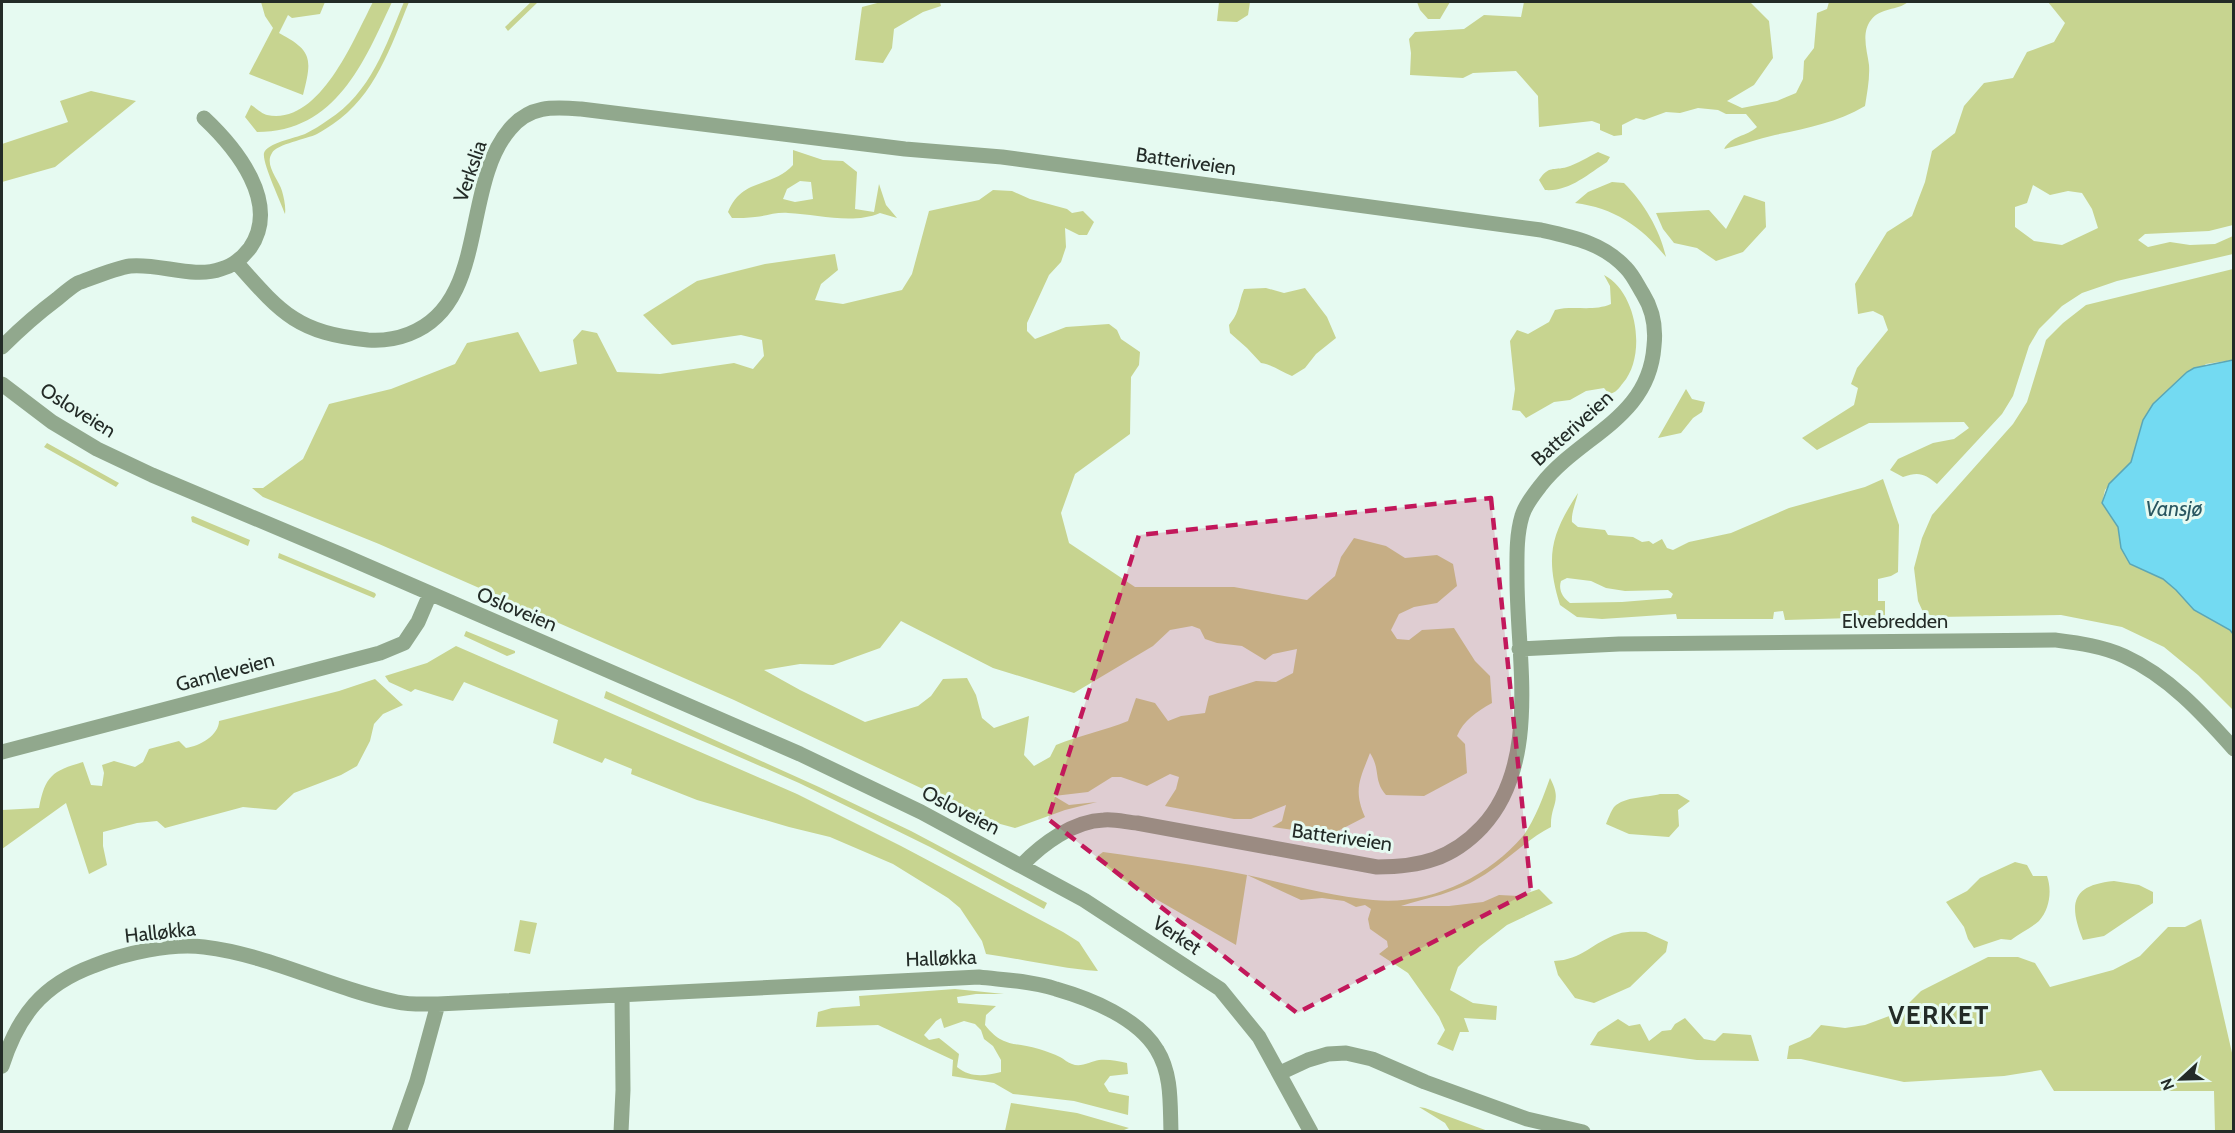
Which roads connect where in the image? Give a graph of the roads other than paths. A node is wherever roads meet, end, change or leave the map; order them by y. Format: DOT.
graph roads {
  1 [pos="204,118"];
  2 [pos="905,149"];
  3 [pos="236,262"];
  4 [pos="2,347"];
  5 [pos="2,384"];
  6 [pos="430,594"];
  7 [pos="1519,650"];
  8 [pos="2234,749"];
  9 [pos="2,752"];
  10 [pos="1022,865"];
  11 [pos="622,996"];
  12 [pos="438,1004"];
  13 [pos="2,1066"];
  14 [pos="1280,1073"];
  15 [pos="399,1131"];
  16 [pos="621,1131"];
  17 [pos="1171,1131"];
  18 [pos="1311,1131"];
  19 [pos="1583,1131"];
  1 -- 3 [label="street"];
  2 -- 3 [label="street, Verkslia"];
  2 -- 7 [label="street, Batteriveien"];
  3 -- 4 [label="street"];
  5 -- 6 [label="street, Osloveien"];
  6 -- 9 [label="street, Gamleveien"];
  6 -- 10 [label="street, Osloveien"];
  7 -- 8 [label="street, Elvebredden"];
  7 -- 10 [label="street, Batteriveien"];
  10 -- 14 [label="street, Verket"];
  11 -- 12 [label="street, Halløkka"];
  11 -- 16 [label="street"];
  11 -- 17 [label="street, Halløkka"];
  12 -- 13 [label="street, Halløkka"];
  12 -- 15 [label="street"];
  14 -- 18 [label="street, Verket"];
  14 -- 19 [label="street"];
}
